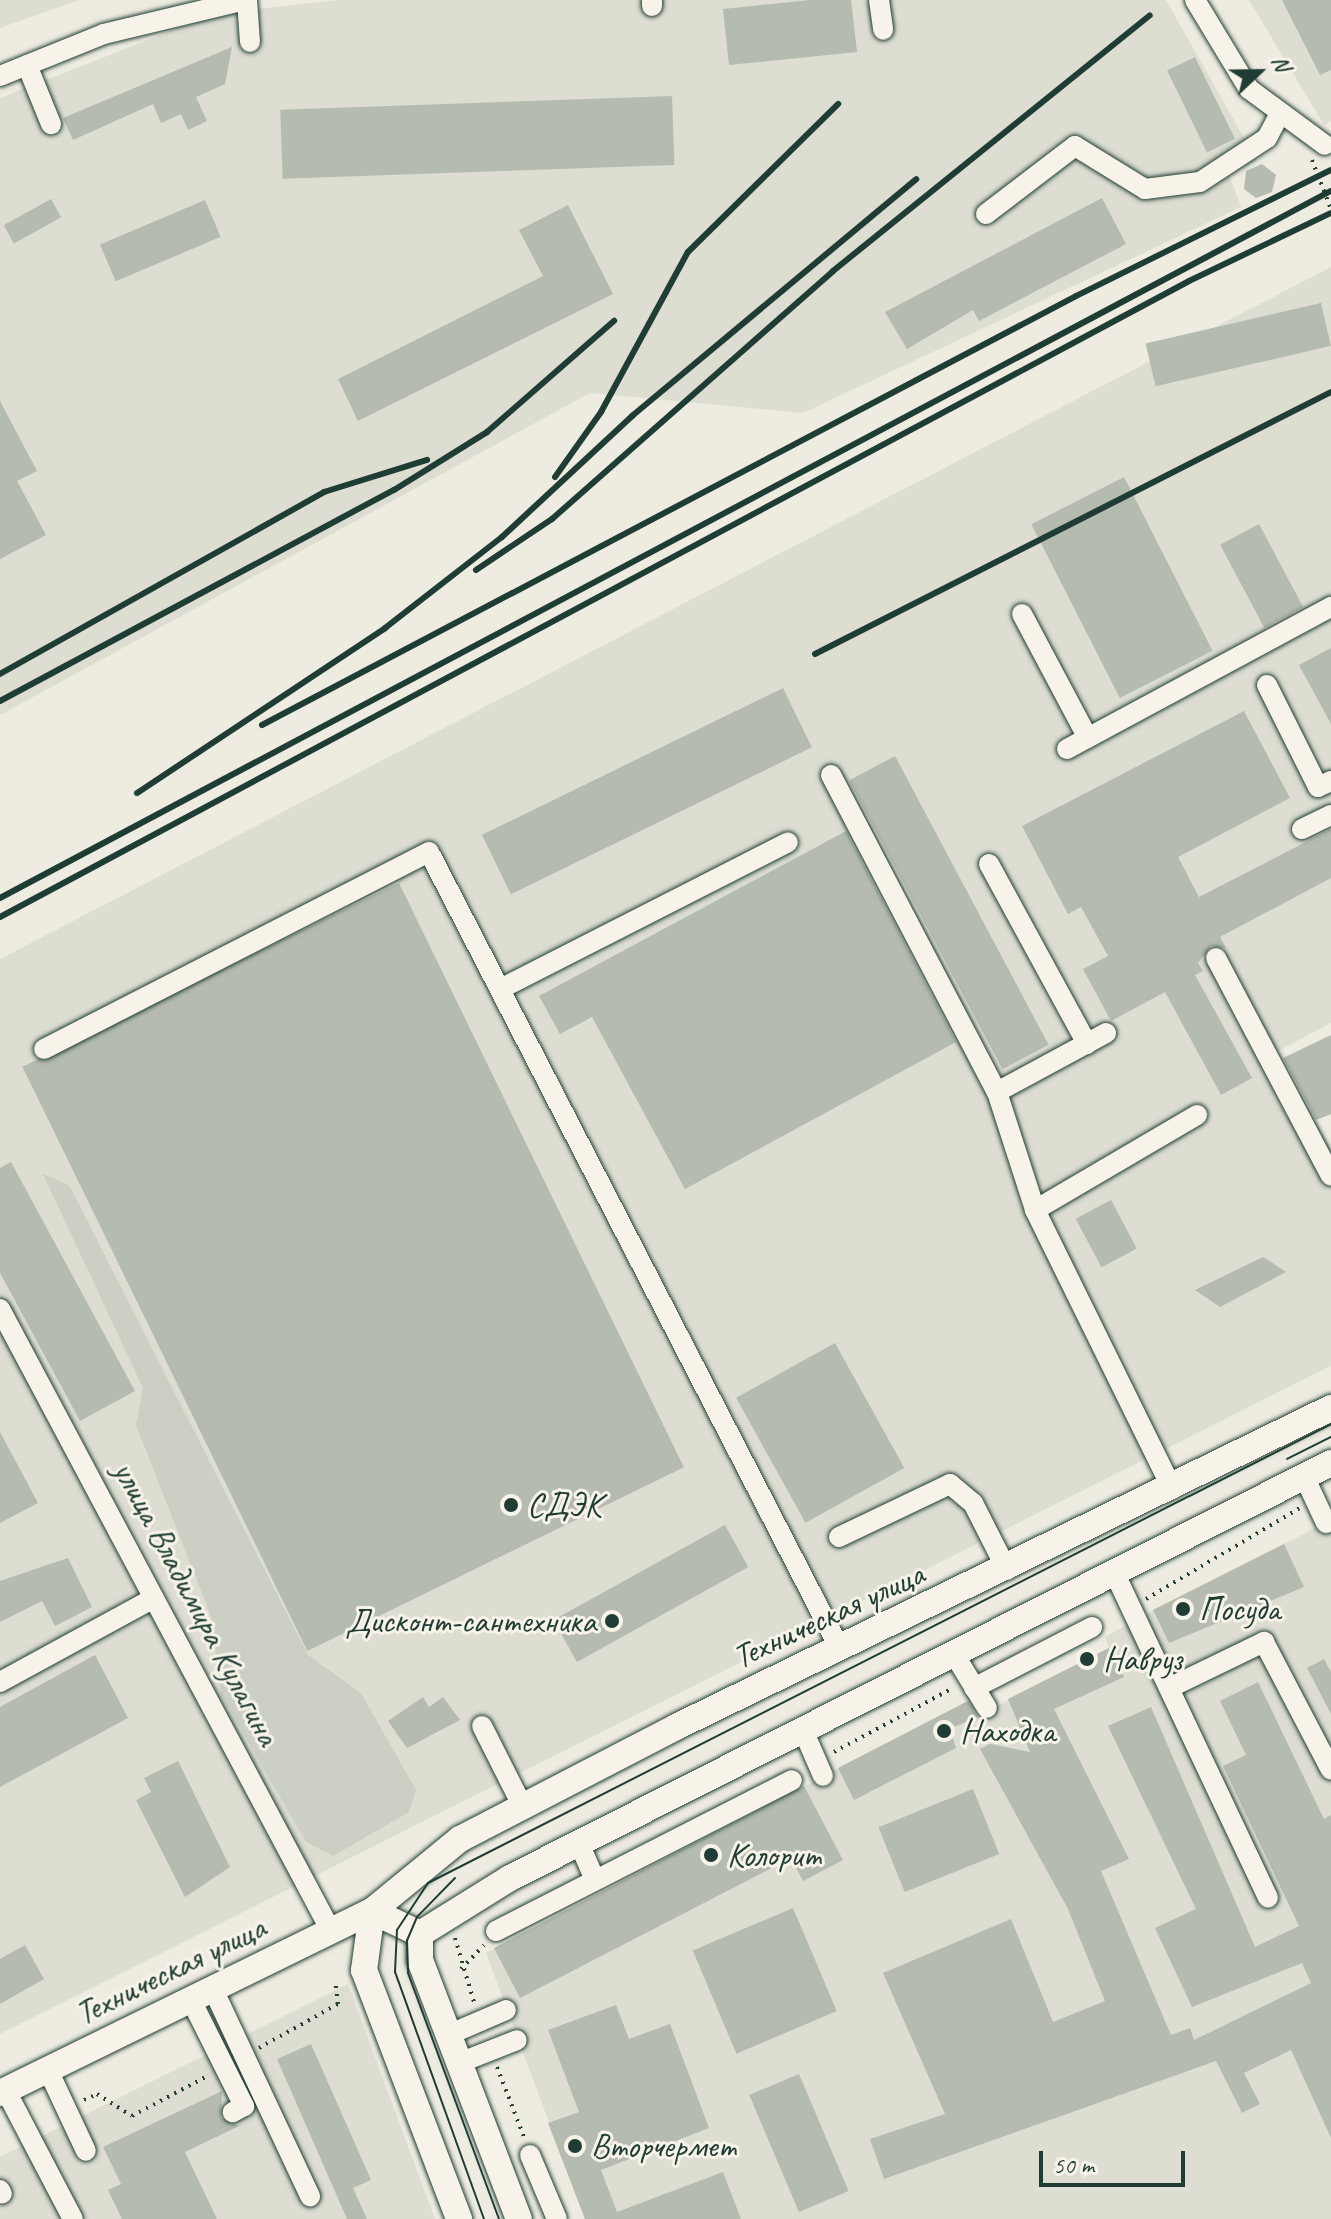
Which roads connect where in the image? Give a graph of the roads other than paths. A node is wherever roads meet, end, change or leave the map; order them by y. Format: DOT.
graph roads {
  1 [pos="246,0"];
  2 [pos="879,0"];
  3 [pos="1195,0"];
  4 [pos="883,30"];
  5 [pos="250,42"];
  6 [pos="27,65"];
  7 [pos="0,76"];
  8 [pos="1278,117"];
  9 [pos="51,124"];
  10 [pos="1324,145"];
  11 [pos="986,214"];
  12 [pos="1331,607"];
  13 [pos="1022,614"];
  14 [pos="1267,685"];
  15 [pos="1088,738"];
  16 [pos="1067,749"];
  17 [pos="831,775"];
  18 [pos="1331,781"];
  19 [pos="1331,815"];
  20 [pos="1302,829"];
  21 [pos="788,842"];
  22 [pos="989,864"];
  23 [pos="1216,958"];
  24 [pos="500,989"];
  25 [pos="1106,1033"];
  26 [pos="1087,1044"];
  27 [pos="44,1049"];
  28 [pos="997,1092"];
  29 [pos="1197,1115"];
  30 [pos="1331,1176"];
  31 [pos="1035,1210"];
  32 [pos="0,1309"];
  33 [pos="1331,1408"];
  34 [pos="1331,1463"];
  35 [pos="1304,1476"];
  36 [pos="1172,1489"];
  37 [pos="1326,1523"];
  38 [pos="839,1537"];
  39 [pos="1007,1570"];
  40 [pos="1115,1574"];
  41 [pos="154,1598"];
  42 [pos="1092,1627"];
  43 [pos="840,1649"];
  44 [pos="954,1654"];
  45 [pos="0,1682"];
  46 [pos="974,1688"];
  47 [pos="1169,1688"];
  48 [pos="987,1708"];
  49 [pos="482,1726"];
  50 [pos="803,1730"];
  51 [pos="1331,1770"];
  52 [pos="823,1776"];
  53 [pos="792,1780"];
  54 [pos="523,1807"];
  55 [pos="579,1843"];
  56 [pos="595,1880"];
  57 [pos="1268,1898"];
  58 [pos="372,1911"];
  59 [pos="331,1931"];
  60 [pos="496,1931"];
  61 [pos="420,1934"];
  62 [pos="202,1994"];
  63 [pos="506,2010"];
  64 [pos="448,2035"];
  65 [pos="517,2040"];
  66 [pos="459,2063"];
  67 [pos="48,2070"];
  68 [pos="3,2092"];
  69 [pos="233,2112"];
  70 [pos="86,2151"];
  71 [pos="530,2155"];
  72 [pos="310,2196"];
  73 [pos="73,2219"];
  74 [pos="459,2219"];
  75 [pos="519,2219"];
  76 [pos="557,2219"];
  1 -- 5 [label="street"];
  1 -- 6 [label="street"];
  2 -- 4 [label="street"];
  3 -- 8 [label="street"];
  6 -- 7 [label="street"];
  6 -- 9 [label="street"];
  8 -- 10 [label="street"];
  8 -- 11 [label="street"];
  12 -- 15 [label="street"];
  13 -- 15 [label="street"];
  14 -- 18 [label="street"];
  15 -- 16 [label="street"];
  17 -- 28 [label="street"];
  19 -- 20 [label="street"];
  21 -- 24 [label="street"];
  22 -- 26 [label="street"];
  23 -- 30 [label="street"];
  24 -- 27 [label="street"];
  24 -- 43 [label="street"];
  25 -- 26 [label="street"];
  26 -- 28 [label="street"];
  28 -- 31 [label="street"];
  29 -- 31 [label="street"];
  31 -- 36 [label="street"];
  32 -- 41 [label="street, улица Владимира Кулагина"];
  33 -- 36 [label="main road, Техническая улица"];
  34 -- 35 [label="main road"];
  35 -- 37 [label="street"];
  35 -- 40 [label="main road"];
  36 -- 39 [label="main road, Техническая улица"];
  38 -- 39 [label="street"];
  39 -- 43 [label="main road, Техническая улица"];
  40 -- 44 [label="main road"];
  40 -- 47 [label="street"];
  41 -- 45 [label="street"];
  41 -- 59 [label="street, улица Владимира Кулагина"];
  42 -- 46 [label="street"];
  43 -- 54 [label="main road, Техническая улица"];
  44 -- 46 [label="street"];
  44 -- 50 [label="main road"];
  46 -- 48 [label="street"];
  47 -- 51 [label="street"];
  47 -- 57 [label="street"];
  49 -- 54 [label="street"];
  50 -- 52 [label="street"];
  50 -- 55 [label="main road"];
  53 -- 56 [label="street"];
  54 -- 58 [label="main road, Техническая улица"];
  55 -- 56 [label="street"];
  55 -- 61 [label="main road"];
  56 -- 60 [label="street"];
  58 -- 59 [label="main road, Техническая улица"];
  58 -- 61 [label="main road"];
  58 -- 74 [label="main road"];
  59 -- 62 [label="main road, Техническая улица"];
  61 -- 64 [label="main road"];
  62 -- 67 [label="main road, Техническая улица"];
  62 -- 69 [label="street"];
  62 -- 72 [label="street"];
  63 -- 64 [label="street"];
  64 -- 66 [label="main road"];
  65 -- 66 [label="street"];
  66 -- 75 [label="main road"];
  67 -- 68 [label="main road, Техническая улица"];
  67 -- 70 [label="street"];
  68 -- 73 [label="street"];
  71 -- 76 [label="street"];
}
